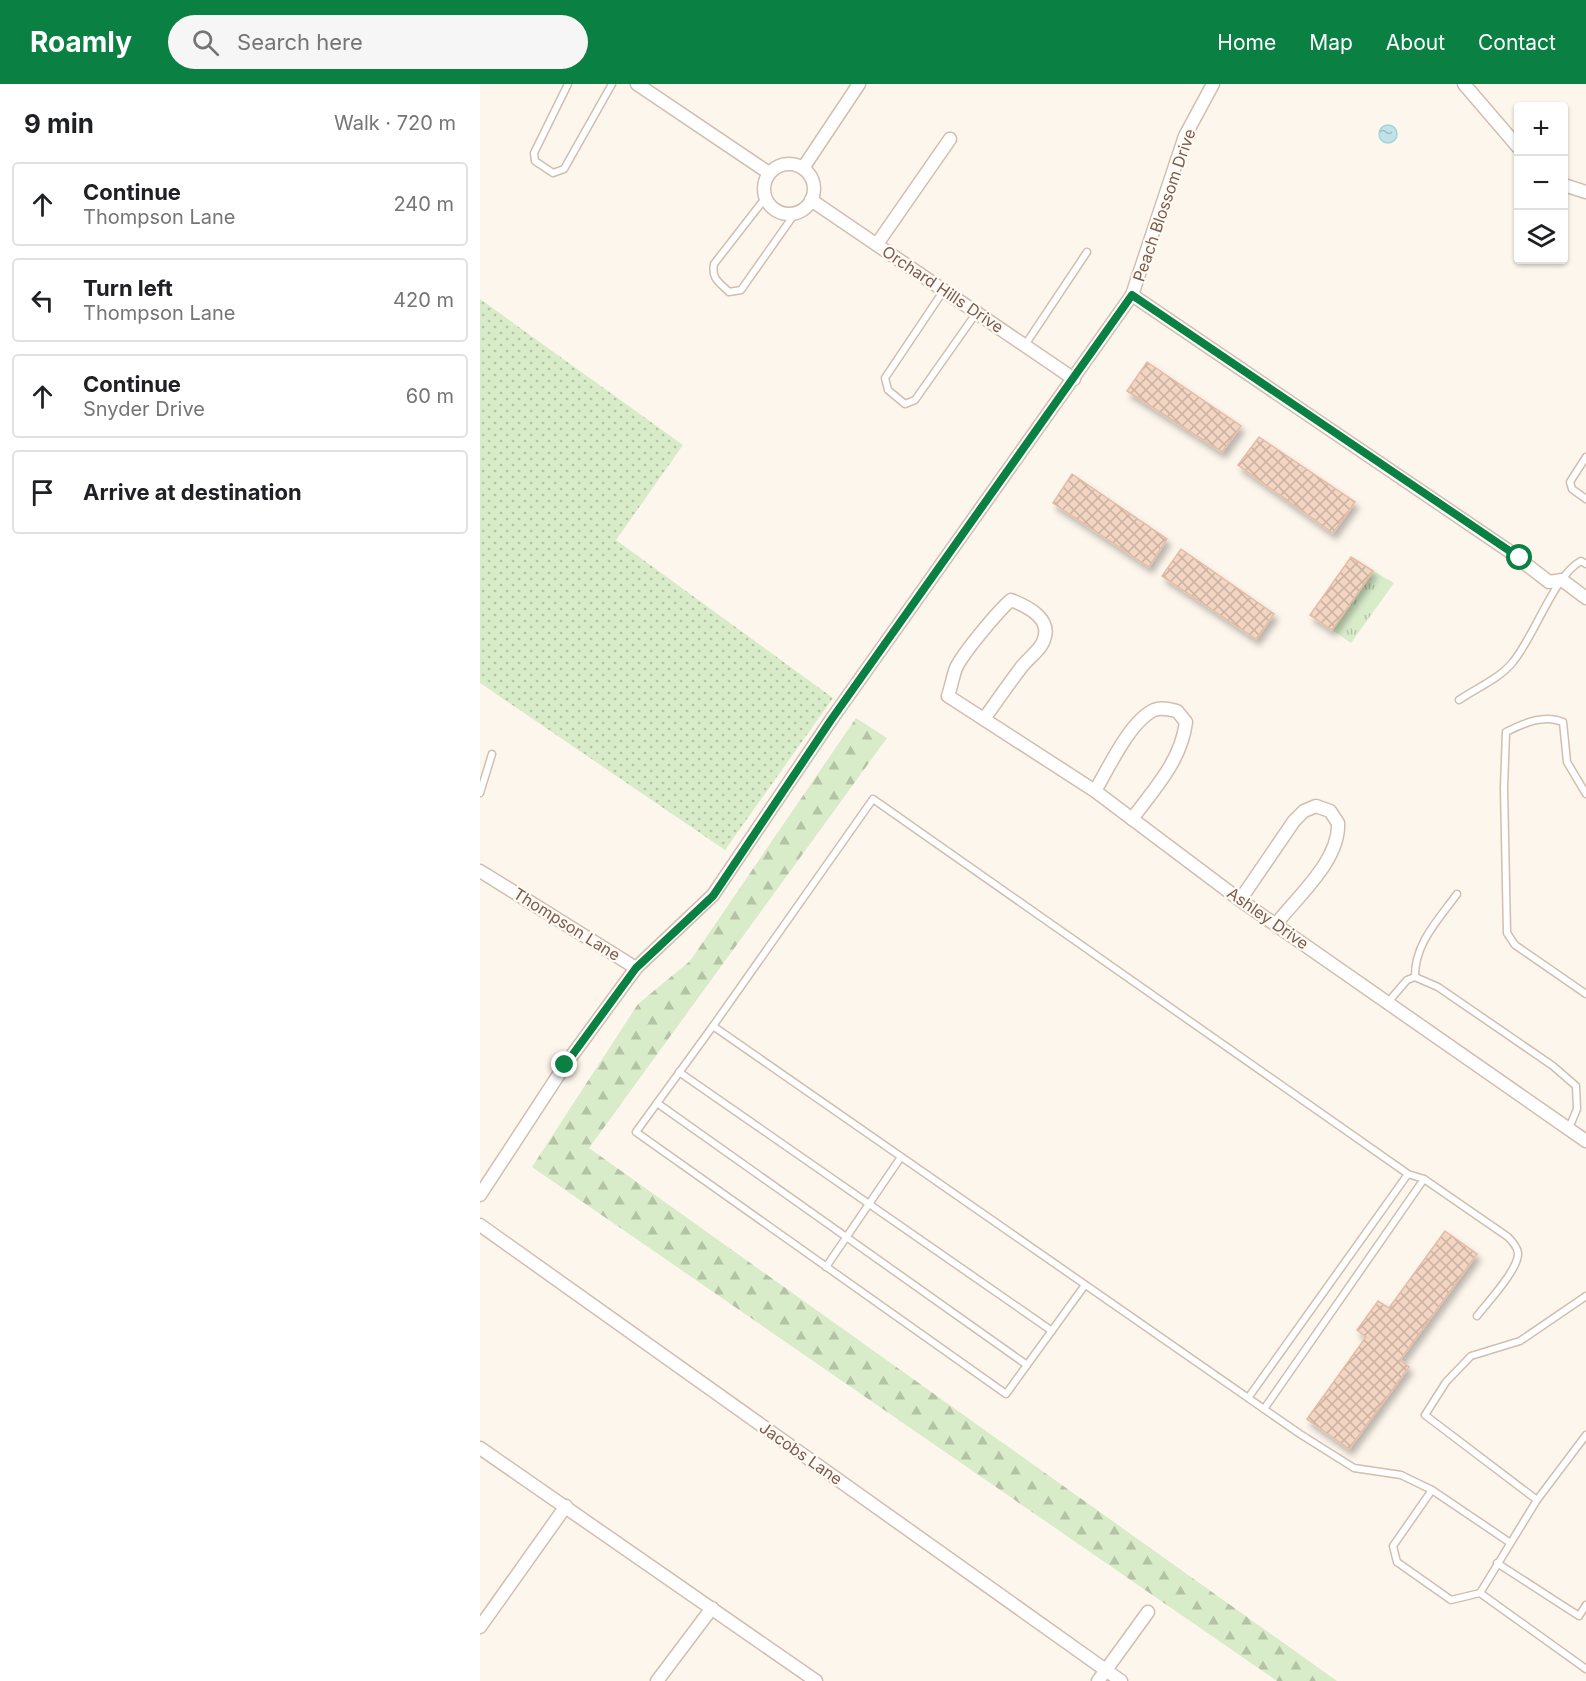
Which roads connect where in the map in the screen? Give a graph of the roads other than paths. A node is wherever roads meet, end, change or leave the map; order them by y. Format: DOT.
graph roads {
  1 [pos="568,84"];
  2 [pos="612,84"];
  3 [pos="637,84"];
  4 [pos="859,84"];
  5 [pos="1213,84"];
  6 [pos="1464,84"];
  7 [pos="651,88"];
  8 [pos="950,139"];
  9 [pos="1514,142"];
  10 [pos="802,168"];
  11 [pos="770,173"];
  12 [pos="1568,187"];
  13 [pos="1586,192"];
  14 [pos="766,197"];
  15 [pos="811,200"];
  16 [pos="796,212"];
  17 [pos="877,244"];
  18 [pos="1087,252"];
  19 [pos="944,290"];
  20 [pos="1132,295"];
  21 [pos="976,312"];
  22 [pos="1025,345"];
  23 [pos="1074,379"];
  24 [pos="1586,457"];
  25 [pos="1586,499"];
  26 [pos="1586,554"];
  27 [pos="1584,563"];
  28 [pos="1562,580"];
  29 [pos="1586,598"];
  30 [pos="1459,700"];
  31 [pos="984,719"];
  32 [pos="492,754"];
  33 [pos="1095,791"];
  34 [pos="480,793"];
  35 [pos="1586,794"];
  36 [pos="1132,819"];
  37 [pos="480,871"];
  38 [pos="1457,894"];
  39 [pos="1240,900"];
  40 [pos="1276,924"];
  41 [pos="636,968"];
  42 [pos="1415,977"];
  43 [pos="1586,994"];
  44 [pos="1389,1001"];
  45 [pos="713,1026"];
  46 [pos="680,1072"];
  47 [pos="657,1103"];
  48 [pos="1568,1129"];
  49 [pos="1586,1141"];
  50 [pos="901,1157"];
  51 [pos="1408,1174"];
  52 [pos="1424,1179"];
  53 [pos="480,1195"];
  54 [pos="869,1203"];
  55 [pos="480,1225"];
  56 [pos="846,1237"];
  57 [pos="826,1267"];
  58 [pos="1085,1285"];
  59 [pos="1586,1296"];
  60 [pos="1477,1316"];
  61 [pos="1052,1331"];
  62 [pos="1027,1365"];
  63 [pos="1248,1398"];
  64 [pos="1264,1409"];
  65 [pos="1586,1435"];
  66 [pos="480,1448"];
  67 [pos="1432,1490"];
  68 [pos="1537,1500"];
  69 [pos="566,1506"];
  70 [pos="1509,1542"];
  71 [pos="1497,1563"];
  72 [pos="1480,1593"];
  73 [pos="1586,1605"];
  74 [pos="712,1608"];
  75 [pos="1148,1612"];
  76 [pos="480,1627"];
  77 [pos="1586,1669"];
  78 [pos="1106,1670"];
  79 [pos="657,1681"];
  80 [pos="816,1681"];
  81 [pos="1098,1681"];
  82 [pos="1121,1681"];
  1 -- 2 [label="lane"];
  3 -- 7 [label="street"];
  4 -- 10 [label="street"];
  5 -- 20 [label="street, Peach Blossom Drive"];
  6 -- 9 [label="street"];
  7 -- 11 [label="street"];
  8 -- 17 [label="street"];
  10 -- 11 [label="street"];
  10 -- 15 [label="street"];
  11 -- 14 [label="street"];
  12 -- 13 [label="street"];
  14 -- 16 [label="street"];
  14 -- 16 [label="lane"];
  15 -- 16 [label="street"];
  15 -- 17 [label="street, Orchard Hills Drive"];
  17 -- 19 [label="street, Orchard Hills Drive"];
  18 -- 22 [label="lane"];
  19 -- 21 [label="street, Orchard Hills Drive"];
  19 -- 21 [label="lane"];
  20 -- 23 [label="street, Thompson Lane"];
  20 -- 28 [label="street"];
  21 -- 22 [label="street, Orchard Hills Drive"];
  22 -- 23 [label="street, Orchard Hills Drive"];
  23 -- 41 [label="street, Thompson Lane"];
  24 -- 25 [label="lane"];
  26 -- 27 [label="lane"];
  27 -- 28 [label="lane"];
  28 -- 29 [label="street"];
  28 -- 30 [label="lane"];
  31 -- 31 [label="street, Ashley Drive"];
  31 -- 33 [label="street, Ashley Drive"];
  32 -- 34 [label="lane"];
  33 -- 36 [label="street, Ashley Drive"];
  33 -- 36 [label="street"];
  35 -- 43 [label="lane"];
  36 -- 39 [label="street, Ashley Drive"];
  37 -- 41 [label="street, Thompson Lane"];
  38 -- 42 [label="lane"];
  39 -- 40 [label="street, Ashley Drive"];
  39 -- 40 [label="street"];
  40 -- 44 [label="street, Ashley Drive"];
  41 -- 53 [label="street"];
  42 -- 44 [label="lane"];
  42 -- 48 [label="lane"];
  44 -- 48 [label="street, Ashley Drive"];
  45 -- 46 [label="lane"];
  45 -- 50 [label="lane"];
  45 -- 51 [label="lane"];
  46 -- 47 [label="lane"];
  46 -- 54 [label="lane"];
  47 -- 56 [label="lane"];
  47 -- 57 [label="lane"];
  48 -- 49 [label="street, Ashley Drive"];
  50 -- 54 [label="lane"];
  50 -- 58 [label="lane"];
  51 -- 52 [label="lane"];
  51 -- 63 [label="lane"];
  52 -- 60 [label="lane"];
  52 -- 64 [label="lane"];
  54 -- 56 [label="lane"];
  54 -- 61 [label="lane"];
  55 -- 78 [label="street, Jacobs Lane"];
  56 -- 57 [label="lane"];
  56 -- 62 [label="lane"];
  57 -- 62 [label="lane"];
  58 -- 61 [label="lane"];
  58 -- 63 [label="lane"];
  59 -- 68 [label="lane"];
  61 -- 62 [label="lane"];
  63 -- 64 [label="lane"];
  64 -- 67 [label="lane"];
  65 -- 68 [label="lane"];
  66 -- 69 [label="street"];
  67 -- 70 [label="lane"];
  67 -- 72 [label="lane"];
  68 -- 70 [label="lane"];
  69 -- 74 [label="street"];
  69 -- 76 [label="street"];
  70 -- 71 [label="lane"];
  71 -- 72 [label="lane"];
  71 -- 73 [label="lane"];
  72 -- 77 [label="lane"];
  74 -- 79 [label="street"];
  74 -- 80 [label="street"];
  75 -- 78 [label="street"];
  78 -- 81 [label="street"];
  78 -- 82 [label="street, Jacobs Lane"];
}
